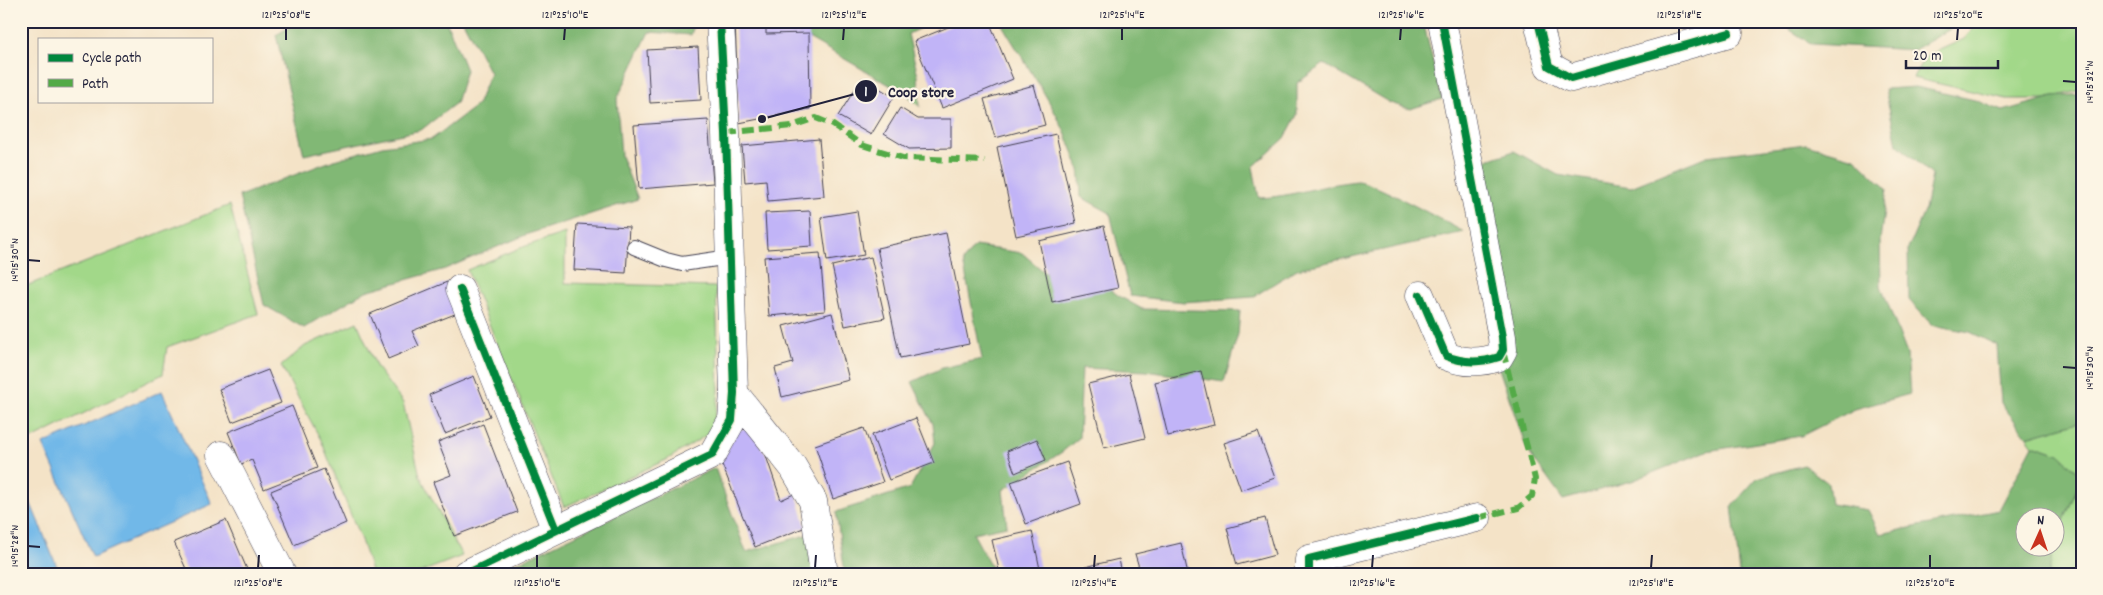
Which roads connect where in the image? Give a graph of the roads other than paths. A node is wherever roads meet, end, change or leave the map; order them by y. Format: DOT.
graph roads {
  1 [pos="720,21"];
  2 [pos="1442,21"];
  3 [pos="1538,21"];
  4 [pos="1729,33"];
  5 [pos="634,248"];
  6 [pos="730,257"];
  7 [pos="460,289"];
  8 [pos="1420,295"];
  9 [pos="734,393"];
  10 [pos="222,455"];
  11 [pos="1477,518"];
  12 [pos="556,530"];
  13 [pos="282,574"];
  14 [pos="466,574"];
  15 [pos="824,574"];
  16 [pos="1309,574"];
  1 -- 6 [label="street"];
  2 -- 8 [label="street"];
  3 -- 4 [label="street"];
  5 -- 6 [label="lane"];
  6 -- 9 [label="street"];
  7 -- 12 [label="street"];
  9 -- 12 [label="street"];
  9 -- 15 [label="street"];
  10 -- 13 [label="street"];
  11 -- 16 [label="street"];
  12 -- 14 [label="street"];
}
